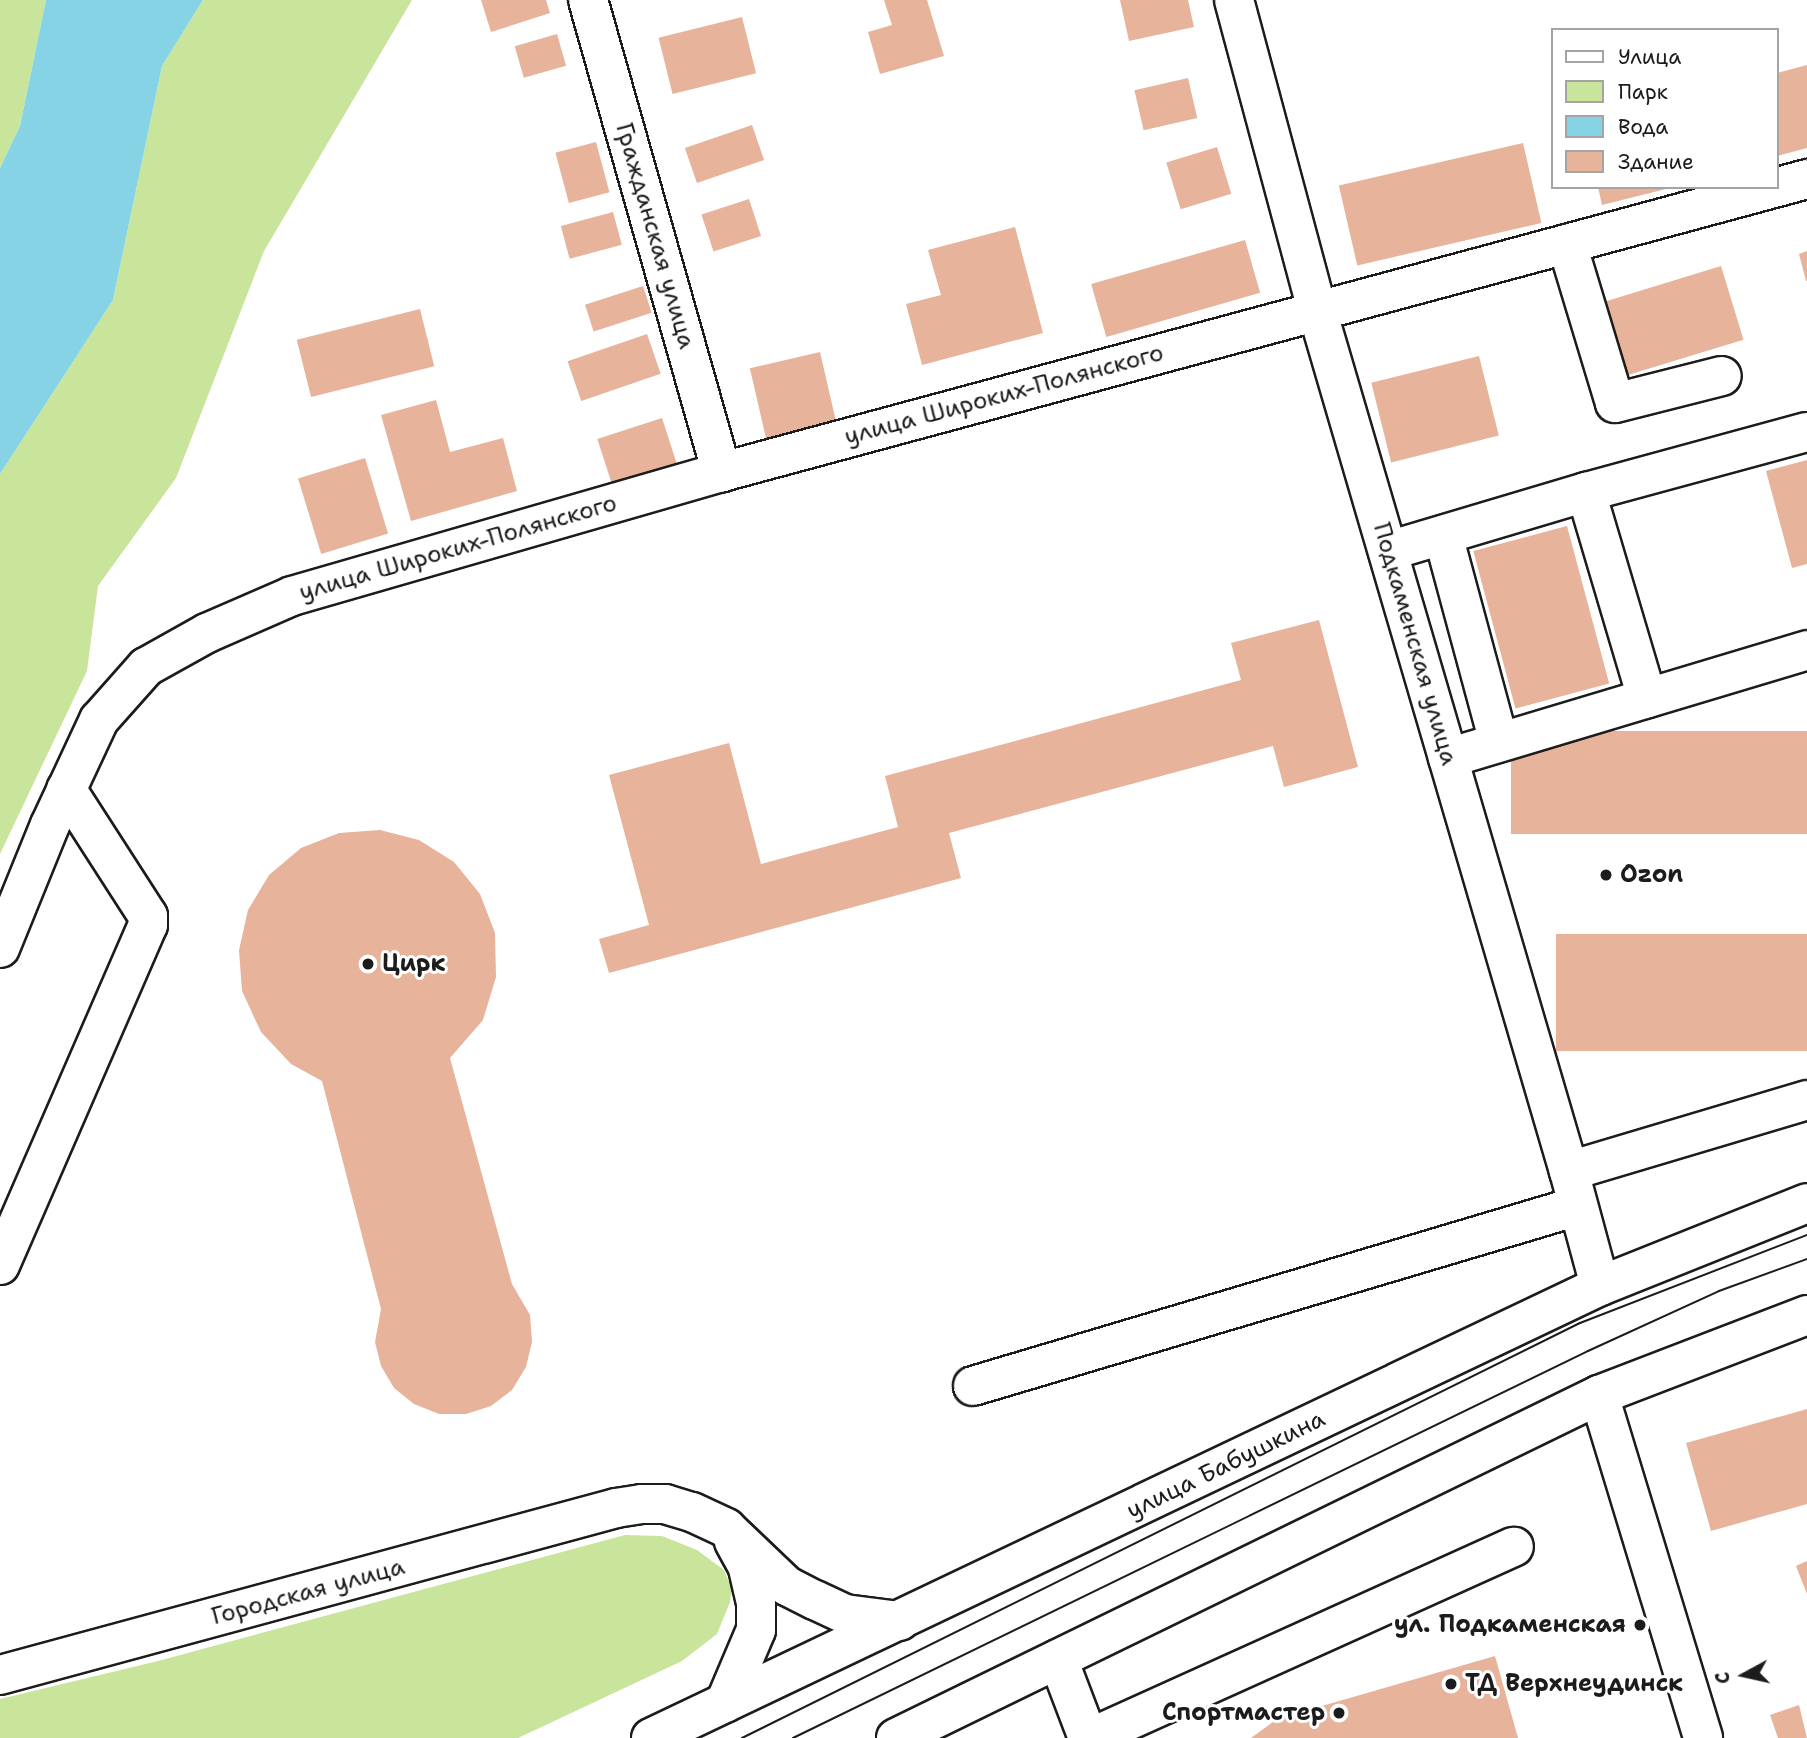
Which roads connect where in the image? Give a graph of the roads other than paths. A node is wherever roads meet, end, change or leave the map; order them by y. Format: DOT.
graph roads {
  1 [pos="588,0"];
  2 [pos="1234,0"];
  3 [pos="1807,179"];
  4 [pos="1779,187"];
  5 [pos="1770,189"];
  6 [pos="1567,244"];
  7 [pos="1317,310"];
  8 [pos="1722,376"];
  9 [pos="1807,432"];
  10 [pos="722,472"];
  11 [pos="1586,492"];
  12 [pos="1443,535"];
  13 [pos="1388,551"];
  14 [pos="1807,650"];
  15 [pos="1647,698"];
  16 [pos="1499,742"];
  17 [pos="1448,758"];
  18 [pos="66,789"];
  19 [pos="0,948"];
  20 [pos="1807,1100"];
  21 [pos="1573,1189"];
  22 [pos="1807,1203"];
  23 [pos="0,1265"];
  24 [pos="1600,1286"];
  25 [pos="1807,1315"];
  26 [pos="973,1387"];
  27 [pos="1599,1395"];
  28 [pos="726,1528"];
  29 [pos="1514,1547"];
  30 [pos="900,1621"];
  31 [pos="1058,1660"];
  32 [pos="0,1675"];
  33 [pos="725,1703"];
  34 [pos="651,1738"];
  35 [pos="896,1738"];
  36 [pos="1089,1738"];
  37 [pos="1703,1738"];
  1 -- 10 [label="street, Гражданская улица"];
  2 -- 7 [label="street, Подкаменская улица"];
  3 -- 4 [label="street, улица Широких-Полянского"];
  5 -- 6 [label="street, улица Широких-Полянского"];
  6 -- 7 [label="street, улица Широких-Полянского"];
  6 -- 8 [label="street"];
  7 -- 10 [label="street, улица Широких-Полянского"];
  7 -- 13 [label="street, Подкаменская улица"];
  9 -- 11 [label="street"];
  10 -- 18 [label="street, улица Широких-Полянского"];
  11 -- 12 [label="street"];
  11 -- 15 [label="street"];
  12 -- 13 [label="street"];
  12 -- 16 [label="street"];
  13 -- 17 [label="street, Подкаменская улица"];
  14 -- 15 [label="street"];
  15 -- 16 [label="street"];
  16 -- 17 [label="street"];
  17 -- 21 [label="street, Подкаменская улица"];
  18 -- 19 [label="street, улица Широких-Полянского"];
  18 -- 23 [label="street"];
  20 -- 21 [label="street"];
  21 -- 24 [label="street, Подкаменская улица"];
  21 -- 26 [label="street"];
  22 -- 24 [label="street, улица Бабушкина"];
  24 -- 30 [label="street, улица Бабушкина"];
  25 -- 27 [label="street"];
  27 -- 31 [label="street"];
  27 -- 37 [label="street"];
  28 -- 30 [label="street, Городская улица"];
  28 -- 32 [label="street, Городская улица"];
  28 -- 33 [label="street"];
  29 -- 36 [label="street"];
  30 -- 33 [label="street, улица Бабушкина"];
  31 -- 35 [label="street"];
  31 -- 36 [label="street"];
  33 -- 34 [label="street, улица Бабушкина"];
}
